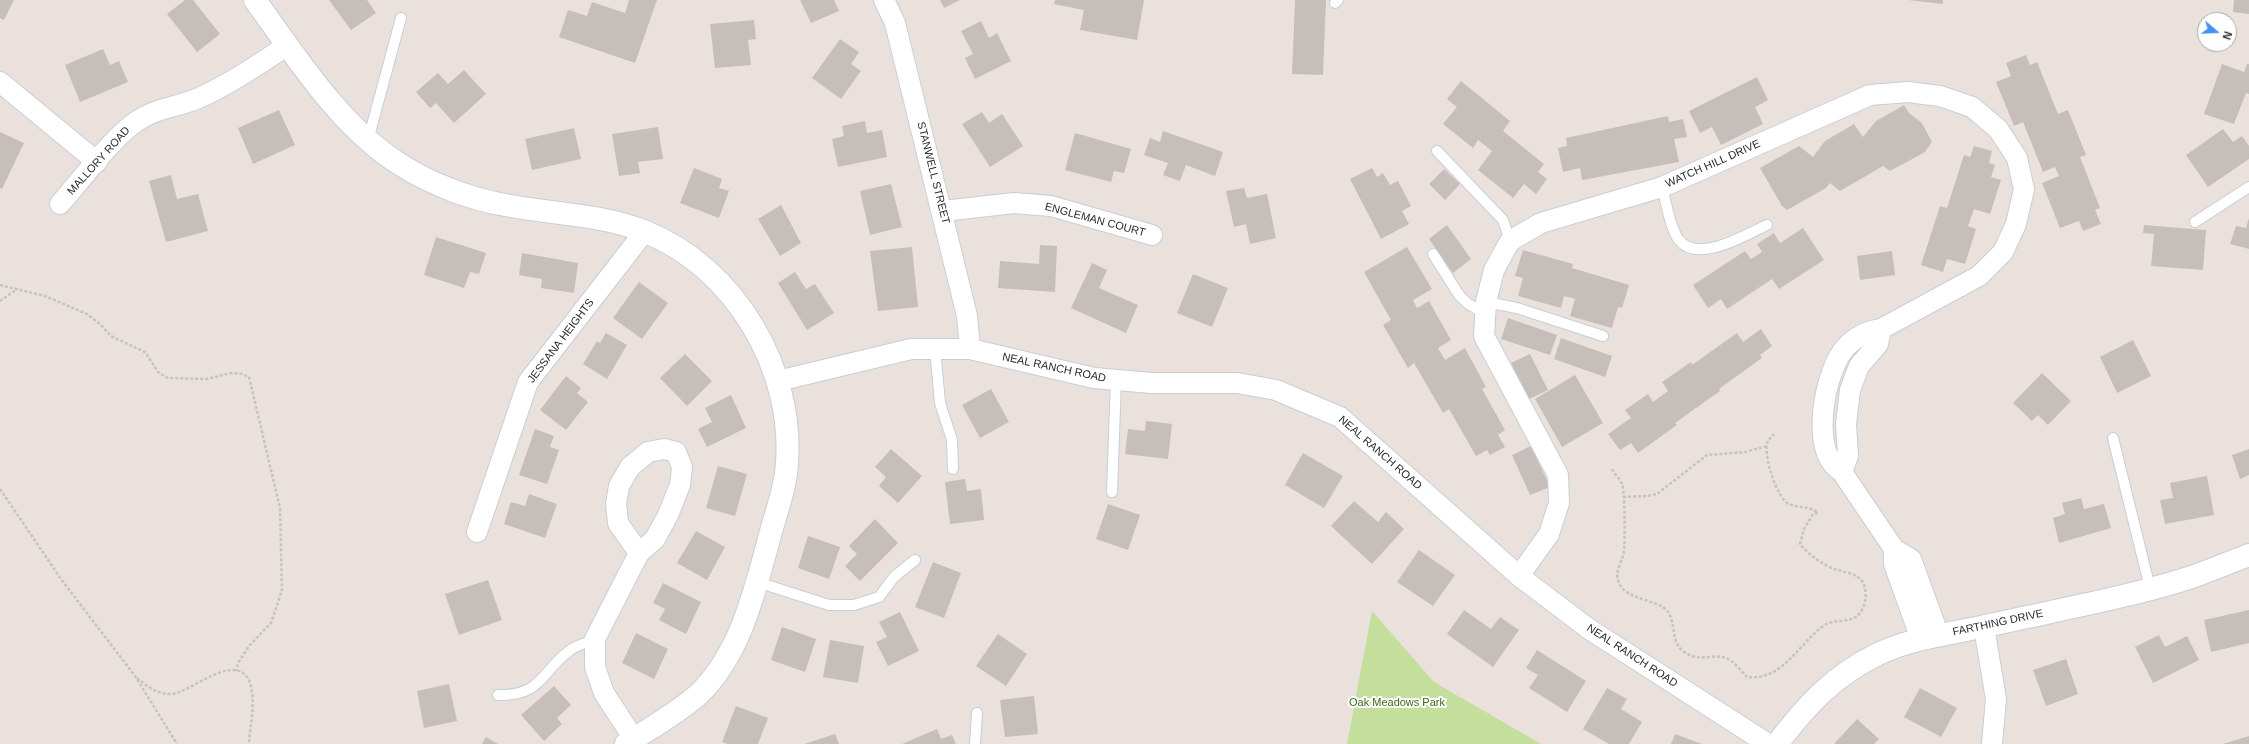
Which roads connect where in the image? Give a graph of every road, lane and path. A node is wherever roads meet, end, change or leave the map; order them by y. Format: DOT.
graph roads {
  1 [pos="255,0"];
  2 [pos="884,0"];
  3 [pos="401,18"];
  4 [pos="288,45"];
  5 [pos="0,82"];
  6 [pos="367,142"];
  7 [pos="1438,151"];
  8 [pos="96,162"];
  9 [pos="1662,187"];
  10 [pos="2249,187"];
  11 [pos="60,204"];
  12 [pos="943,211"];
  13 [pos="2195,222"];
  14 [pos="1767,225"];
  15 [pos="645,231"];
  16 [pos="1152,235"];
  17 [pos="1510,241"];
  18 [pos="1433,254"];
  19 [pos="0,285"];
  20 [pos="17,289"];
  21 [pos="0,301"];
  22 [pos="1486,308"];
  23 [pos="1603,336"];
  24 [pos="935,349"];
  25 [pos="970,349"];
  26 [pos="778,380"];
  27 [pos="1116,380"];
  28 [pos="1774,434"];
  29 [pos="2113,438"];
  30 [pos="1767,446"];
  31 [pos="953,469"];
  32 [pos="1612,469"];
  33 [pos="0,490"];
  34 [pos="1112,492"];
  35 [pos="1624,497"];
  36 [pos="477,532"];
  37 [pos="640,552"];
  38 [pos="2249,555"];
  39 [pos="915,560"];
  40 [pos="1519,576"];
  41 [pos="757,582"];
  42 [pos="2150,588"];
  43 [pos="1984,627"];
  44 [pos="1930,637"];
  45 [pos="595,639"];
  46 [pos="236,671"];
  47 [pos="135,676"];
  48 [pos="498,695"];
  49 [pos="977,713"];
  50 [pos="630,742"];
  51 [pos="177,744"];
  52 [pos="250,744"];
  53 [pos="975,744"];
  54 [pos="1768,744"];
  55 [pos="1777,744"];
  56 [pos="1992,744"];
  1 -- 4 [label="street"];
  2 -- 12 [label="street, STANWELL STREET"];
  3 -- 6 [label="lane"];
  4 -- 6 [label="street"];
  4 -- 8 [label="street, MALLORY ROAD"];
  5 -- 8 [label="street"];
  6 -- 15 [label="street"];
  7 -- 17 [label="lane"];
  8 -- 11 [label="street, MALLORY ROAD"];
  9 -- 14 [label="lane"];
  9 -- 17 [label="street, WATCH HILL DRIVE"];
  9 -- 44 [label="street, WATCH HILL DRIVE"];
  10 -- 13 [label="lane"];
  12 -- 16 [label="street, ENGLEMAN COURT"];
  12 -- 25 [label="street, STANWELL STREET"];
  15 -- 26 [label="street"];
  15 -- 36 [label="street, JESSANA HEIGHTS"];
  17 -- 22 [label="street"];
  18 -- 22 [label="lane"];
  19 -- 20 [label="path"];
  20 -- 21 [label="path"];
  20 -- 46 [label="path"];
  22 -- 23 [label="lane"];
  22 -- 40 [label="street"];
  24 -- 25 [label="street, NEAL RANCH ROAD"];
  24 -- 26 [label="street, NEAL RANCH ROAD"];
  24 -- 31 [label="lane"];
  25 -- 27 [label="street, NEAL RANCH ROAD"];
  26 -- 41 [label="street"];
  27 -- 34 [label="lane"];
  27 -- 40 [label="street, NEAL RANCH ROAD"];
  28 -- 30 [label="path"];
  29 -- 42 [label="lane"];
  30 -- 35 [label="path"];
  30 -- 35 [label="path"];
  32 -- 35 [label="path"];
  33 -- 47 [label="path"];
  37 -- 37 [label="street"];
  37 -- 45 [label="street"];
  38 -- 42 [label="street, FARTHING DRIVE"];
  39 -- 41 [label="lane"];
  40 -- 54 [label="street, NEAL RANCH ROAD"];
  41 -- 50 [label="street"];
  42 -- 43 [label="street, FARTHING DRIVE"];
  43 -- 44 [label="street, FARTHING DRIVE"];
  43 -- 56 [label="street"];
  44 -- 55 [label="street, FARTHING DRIVE"];
  45 -- 48 [label="lane"];
  45 -- 50 [label="street"];
  46 -- 47 [label="path"];
  46 -- 52 [label="path"];
  47 -- 51 [label="path"];
  49 -- 53 [label="lane"];
}
